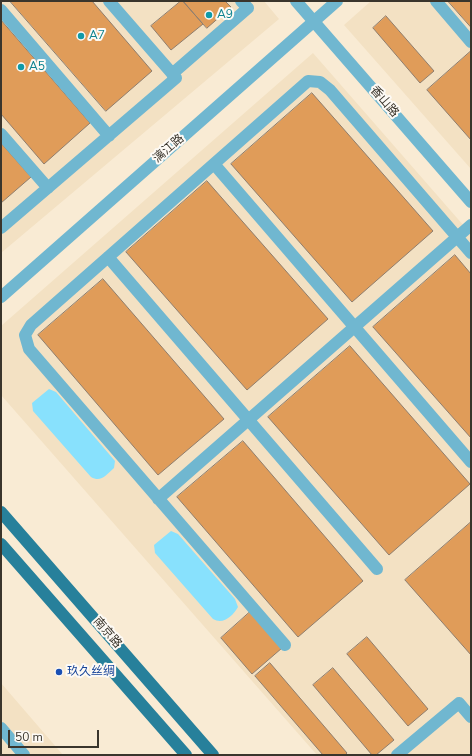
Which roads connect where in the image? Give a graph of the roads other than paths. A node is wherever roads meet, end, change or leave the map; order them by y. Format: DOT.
graph roads {
  1 [pos="109,1"];
  2 [pos="241,1"];
  3 [pos="296,1"];
  4 [pos="337,1"];
  5 [pos="436,1"];
  6 [pos="1,10"];
  7 [pos="314,21"];
  8 [pos="471,42"];
  9 [pos="172,74"];
  10 [pos="1,134"];
  11 [pos="109,136"];
  12 [pos="214,164"];
  13 [pos="48,188"];
  14 [pos="471,202"];
  15 [pos="471,225"];
  16 [pos="1,228"];
  17 [pos="457,237"];
  18 [pos="471,254"];
  19 [pos="108,257"];
  20 [pos="1,297"];
  21 [pos="355,327"];
  22 [pos="249,420"];
  23 [pos="471,462"];
  24 [pos="158,499"];
  25 [pos="1,512"];
  26 [pos="1,544"];
  27 [pos="377,569"];
  28 [pos="285,645"];
  29 [pos="471,717"];
  30 [pos="1,728"];
  31 [pos="24,755"];
  32 [pos="186,755"];
  33 [pos="212,755"];
  34 [pos="397,755"];
  1 -- 9 [label="street"];
  2 -- 9 [label="street"];
  3 -- 7 [label="street, 香山路"];
  4 -- 7 [label="street, 漓江路"];
  5 -- 8 [label="street"];
  6 -- 11 [label="street"];
  7 -- 14 [label="street, 香山路"];
  7 -- 20 [label="street, 漓江路"];
  9 -- 11 [label="street"];
  10 -- 13 [label="street"];
  11 -- 13 [label="street"];
  12 -- 17 [label="street"];
  12 -- 19 [label="street"];
  12 -- 21 [label="street"];
  13 -- 16 [label="street"];
  15 -- 17 [label="street"];
  17 -- 18 [label="street"];
  17 -- 21 [label="street"];
  19 -- 22 [label="street"];
  19 -- 24 [label="street"];
  21 -- 22 [label="street"];
  21 -- 23 [label="street"];
  22 -- 24 [label="street"];
  22 -- 27 [label="street"];
  24 -- 28 [label="street"];
  25 -- 33 [label="main road, 南京路"];
  26 -- 32 [label="main road, 南京路"];
  29 -- 34 [label="street"];
  30 -- 31 [label="street"];
}
